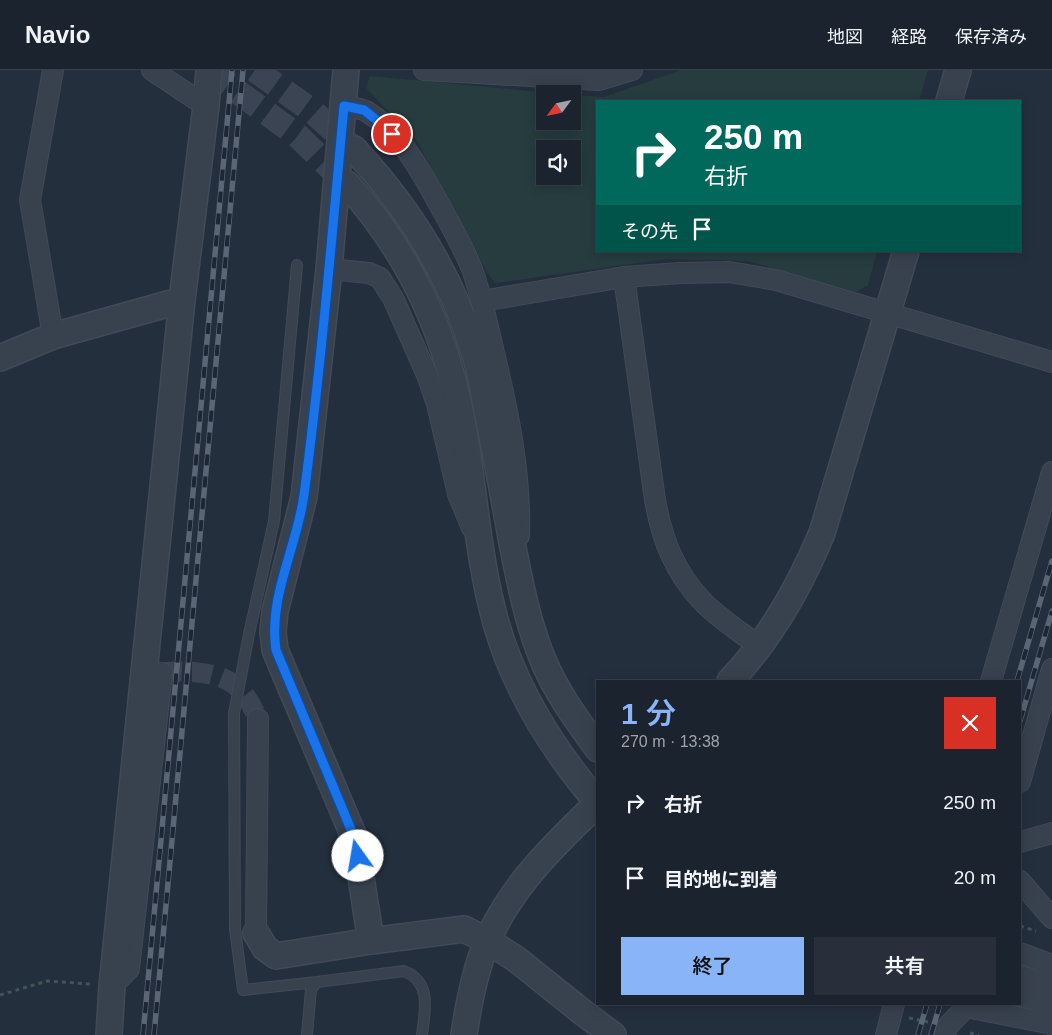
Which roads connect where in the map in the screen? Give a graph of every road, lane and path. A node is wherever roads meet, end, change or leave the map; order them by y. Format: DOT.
graph roads {
  1 [pos="53,70"];
  2 [pos="152,70"];
  3 [pos="209,70"];
  4 [pos="346,70"];
  5 [pos="424,70"];
  6 [pos="632,70"];
  7 [pos="958,70"];
  8 [pos="950,100"];
  9 [pos="206,106"];
  10 [pos="344,106"];
  11 [pos="354,149"];
  12 [pos="347,184"];
  13 [pos="906,252"];
  14 [pos="297,264"];
  15 [pos="329,269"];
  16 [pos="624,277"];
  17 [pos="182,300"];
  18 [pos="482,301"];
  19 [pos="889,313"];
  20 [pos="53,336"];
  21 [pos="0,358"];
  22 [pos="1052,362"];
  23 [pos="1052,472"];
  24 [pos="480,548"];
  25 [pos="518,572"];
  26 [pos="760,647"];
  27 [pos="1052,669"];
  28 [pos="162,672"];
  29 [pos="731,680"];
  30 [pos="991,680"];
  31 [pos="258,719"];
  32 [pos="596,746"];
  33 [pos="1021,778"];
  34 [pos="596,802"];
  35 [pos="596,804"];
  36 [pos="1052,833"];
  37 [pos="1021,842"];
  38 [pos="1021,882"];
  39 [pos="1052,918"];
  40 [pos="256,933"];
  41 [pos="371,941"];
  42 [pos="488,941"];
  43 [pos="1021,953"];
  44 [pos="1052,965"];
  45 [pos="1021,976"];
  46 [pos="317,982"];
  47 [pos="1052,985"];
  48 [pos="112,986"];
  49 [pos="0,995"];
  50 [pos="1021,996"];
  51 [pos="1052,1004"];
  52 [pos="894,1005"];
  53 [pos="960,1005"];
  54 [pos="1052,1024"];
  55 [pos="109,1035"];
  56 [pos="307,1035"];
  57 [pos="422,1035"];
  58 [pos="464,1035"];
  59 [pos="613,1035"];
  60 [pos="886,1035"];
  61 [pos="945,1035"];
  1 -- 20 [label="street"];
  2 -- 9 [label="street"];
  3 -- 9 [label="street"];
  4 -- 10 [label="street"];
  5 -- 6 [label="street"];
  7 -- 8 [label="street"];
  9 -- 17 [label="street"];
  10 -- 15 [label="street"];
  10 -- 18 [label="street"];
  11 -- 25 [label="street"];
  12 -- 24 [label="street"];
  13 -- 19 [label="street"];
  14 -- 46 [label="lane"];
  15 -- 24 [label="street"];
  15 -- 41 [label="street"];
  16 -- 18 [label="street"];
  16 -- 19 [label="street"];
  16 -- 26 [label="street"];
  17 -- 20 [label="street"];
  17 -- 48 [label="street"];
  18 -- 25 [label="street"];
  19 -- 22 [label="street"];
  19 -- 26 [label="street"];
  20 -- 21 [label="street"];
  23 -- 30 [label="street"];
  24 -- 34 [label="street"];
  25 -- 32 [label="street"];
  26 -- 29 [label="street"];
  27 -- 33 [label="street"];
  28 -- 48 [label="street"];
  31 -- 40 [label="street"];
  35 -- 42 [label="street"];
  36 -- 37 [label="street"];
  38 -- 39 [label="street"];
  40 -- 41 [label="street"];
  41 -- 42 [label="street"];
  42 -- 58 [label="street"];
  42 -- 59 [label="street"];
  43 -- 44 [label="street"];
  45 -- 47 [label="street"];
  46 -- 56 [label="lane"];
  46 -- 57 [label="lane"];
  48 -- 49 [label="path"];
  48 -- 55 [label="street"];
  50 -- 51 [label="street"];
  52 -- 60 [label="street"];
  53 -- 54 [label="street"];
  53 -- 61 [label="street"];
}
